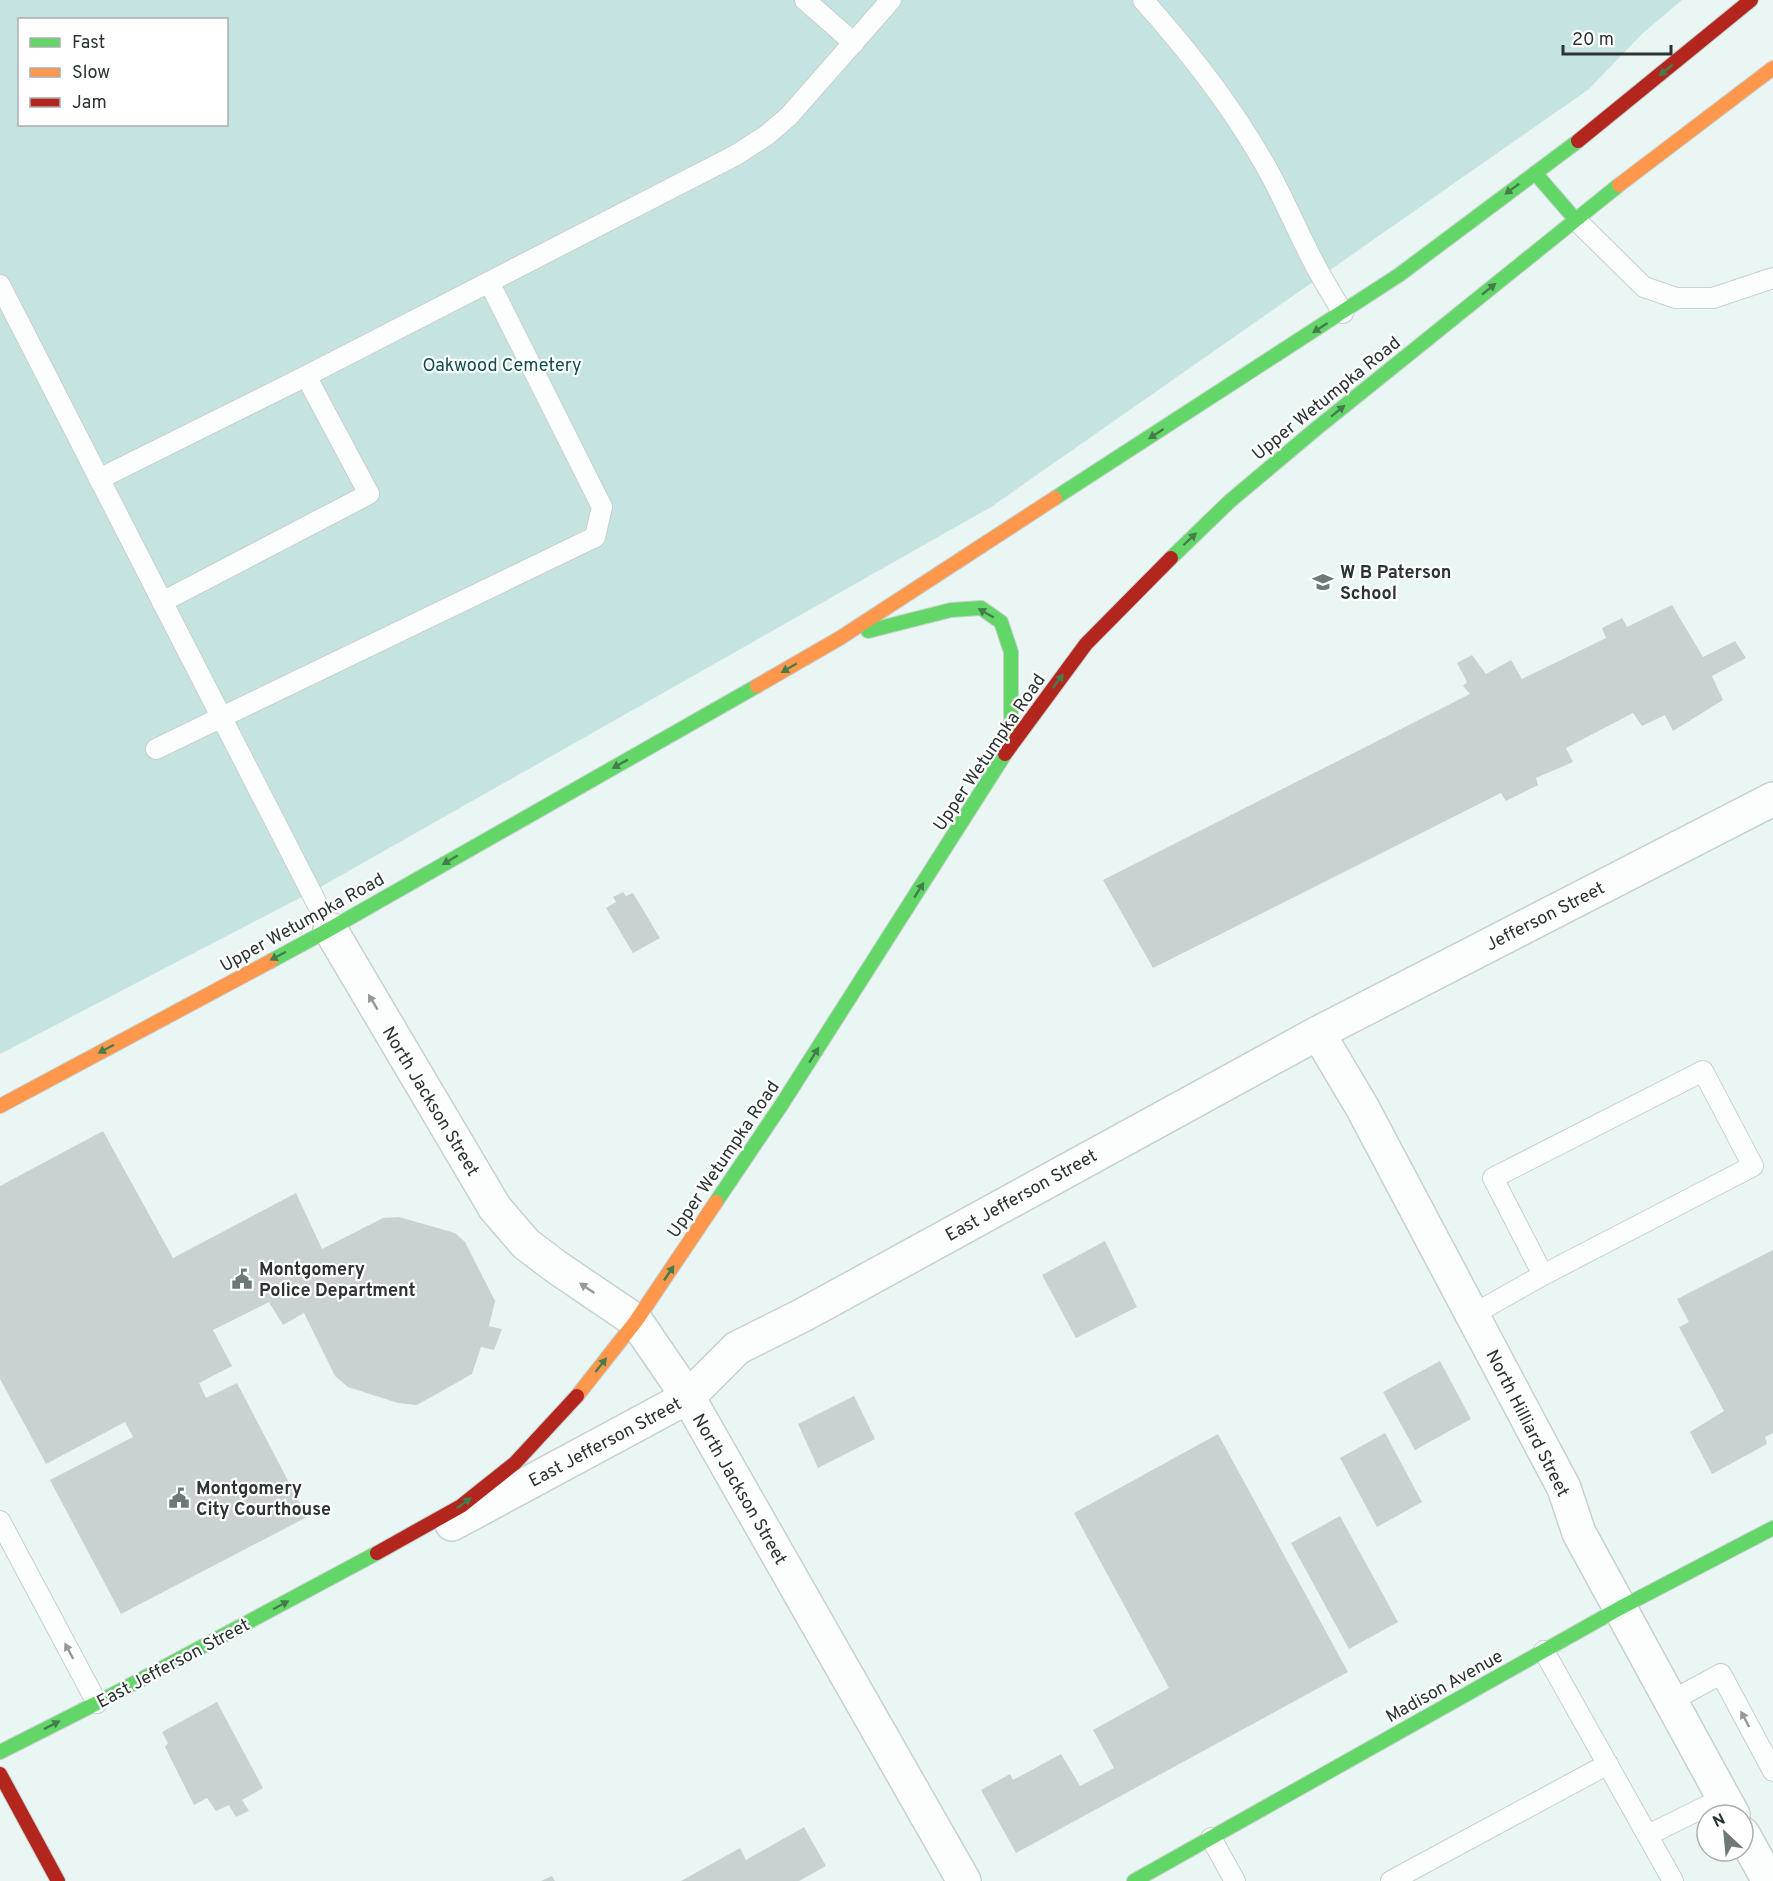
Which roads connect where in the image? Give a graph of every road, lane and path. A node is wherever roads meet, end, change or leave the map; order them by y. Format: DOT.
graph roads {
  1 [pos="805,0"];
  2 [pos="891,0"];
  3 [pos="1143,0"];
  4 [pos="1751,0"];
  5 [pos="854,43"];
  6 [pos="1773,68"];
  7 [pos="1535,173"];
  8 [pos="1575,219"];
  9 [pos="1773,278"];
  10 [pos="489,282"];
  11 [pos="0,285"];
  12 [pos="1343,313"];
  13 [pos="306,376"];
  14 [pos="99,479"];
  15 [pos="162,602"];
  16 [pos="840,638"];
  17 [pos="222,718"];
  18 [pos="1011,745"];
  19 [pos="156,749"];
  20 [pos="1773,799"];
  21 [pos="330,929"];
  22 [pos="1318,1033"];
  23 [pos="0,1106"];
  24 [pos="1543,1275"];
  25 [pos="1472,1315"];
  26 [pos="636,1321"];
  27 [pos="688,1397"];
  28 [pos="0,1521"];
  29 [pos="1773,1528"];
  30 [pos="359,1563"];
  31 [pos="1620,1608"];
  32 [pos="1544,1651"];
  33 [pos="1671,1701"];
  34 [pos="97,1703"];
  35 [pos="0,1752"];
  36 [pos="1608,1764"];
  37 [pos="1773,1771"];
  38 [pos="0,1774"];
  39 [pos="1726,1803"];
  40 [pos="1695,1818"];
  41 [pos="1648,1836"];
  42 [pos="1211,1838"];
  43 [pos="1755,1857"];
  44 [pos="58,1881"];
  45 [pos="964,1881"];
  46 [pos="1134,1881"];
  47 [pos="1235,1881"];
  48 [pos="1392,1881"];
  49 [pos="1673,1881"];
  50 [pos="1768,1881"];
  1 -- 5 [label="lane"];
  2 -- 5 [label="lane"];
  3 -- 12 [label="lane"];
  4 -- 7 [label="main road, Upper Wetumpka Road, one-way"];
  5 -- 10 [label="lane"];
  6 -- 8 [label="main road, Upper Wetumpka Road"];
  7 -- 8 [label="main road"];
  7 -- 12 [label="main road, Upper Wetumpka Road, one-way"];
  8 -- 9 [label="lane"];
  18 -- 8 [label="main road, Upper Wetumpka Road, one-way"];
  10 -- 13 [label="lane"];
  10 -- 17 [label="lane"];
  11 -- 14 [label="lane"];
  12 -- 16 [label="main road, Upper Wetumpka Road, one-way"];
  13 -- 14 [label="lane"];
  13 -- 15 [label="lane"];
  14 -- 15 [label="lane"];
  15 -- 17 [label="lane"];
  18 -- 16 [label="main road, one-way"];
  16 -- 21 [label="main road, Upper Wetumpka Road, one-way"];
  17 -- 19 [label="lane"];
  17 -- 21 [label="lane"];
  26 -- 18 [label="main road, Upper Wetumpka Road, one-way"];
  20 -- 22 [label="street, Jefferson Street"];
  21 -- 23 [label="main road, Upper Wetumpka Road, one-way"];
  26 -- 21 [label="street, North Jackson Street, one-way"];
  22 -- 25 [label="street, North Hilliard Street"];
  22 -- 27 [label="street, East Jefferson Street"];
  24 -- 24 [label="lane"];
  24 -- 25 [label="lane"];
  25 -- 31 [label="street, North Hilliard Street"];
  26 -- 27 [label="street, North Jackson Street"];
  30 -- 26 [label="main road, Upper Wetumpka Road, one-way"];
  27 -- 30 [label="street, East Jefferson Street"];
  27 -- 45 [label="street, North Jackson Street"];
  34 -- 28 [label="lane, one-way"];
  29 -- 31 [label="main road, Madison Avenue"];
  34 -- 30 [label="main road, East Jefferson Street, one-way"];
  31 -- 32 [label="main road, Madison Avenue"];
  31 -- 33 [label="street, North Hilliard Street"];
  32 -- 36 [label="lane"];
  32 -- 42 [label="main road, Madison Avenue"];
  37 -- 33 [label="lane, one-way"];
  33 -- 39 [label="street, North Hilliard Street"];
  35 -- 34 [label="main road, East Jefferson Street, one-way"];
  36 -- 41 [label="lane"];
  36 -- 48 [label="lane"];
  38 -- 44 [label="main road"];
  40 -- 41 [label="lane"];
  41 -- 49 [label="lane"];
  42 -- 46 [label="main road, Madison Avenue"];
  42 -- 47 [label="lane"];
  43 -- 50 [label="street"];
}
